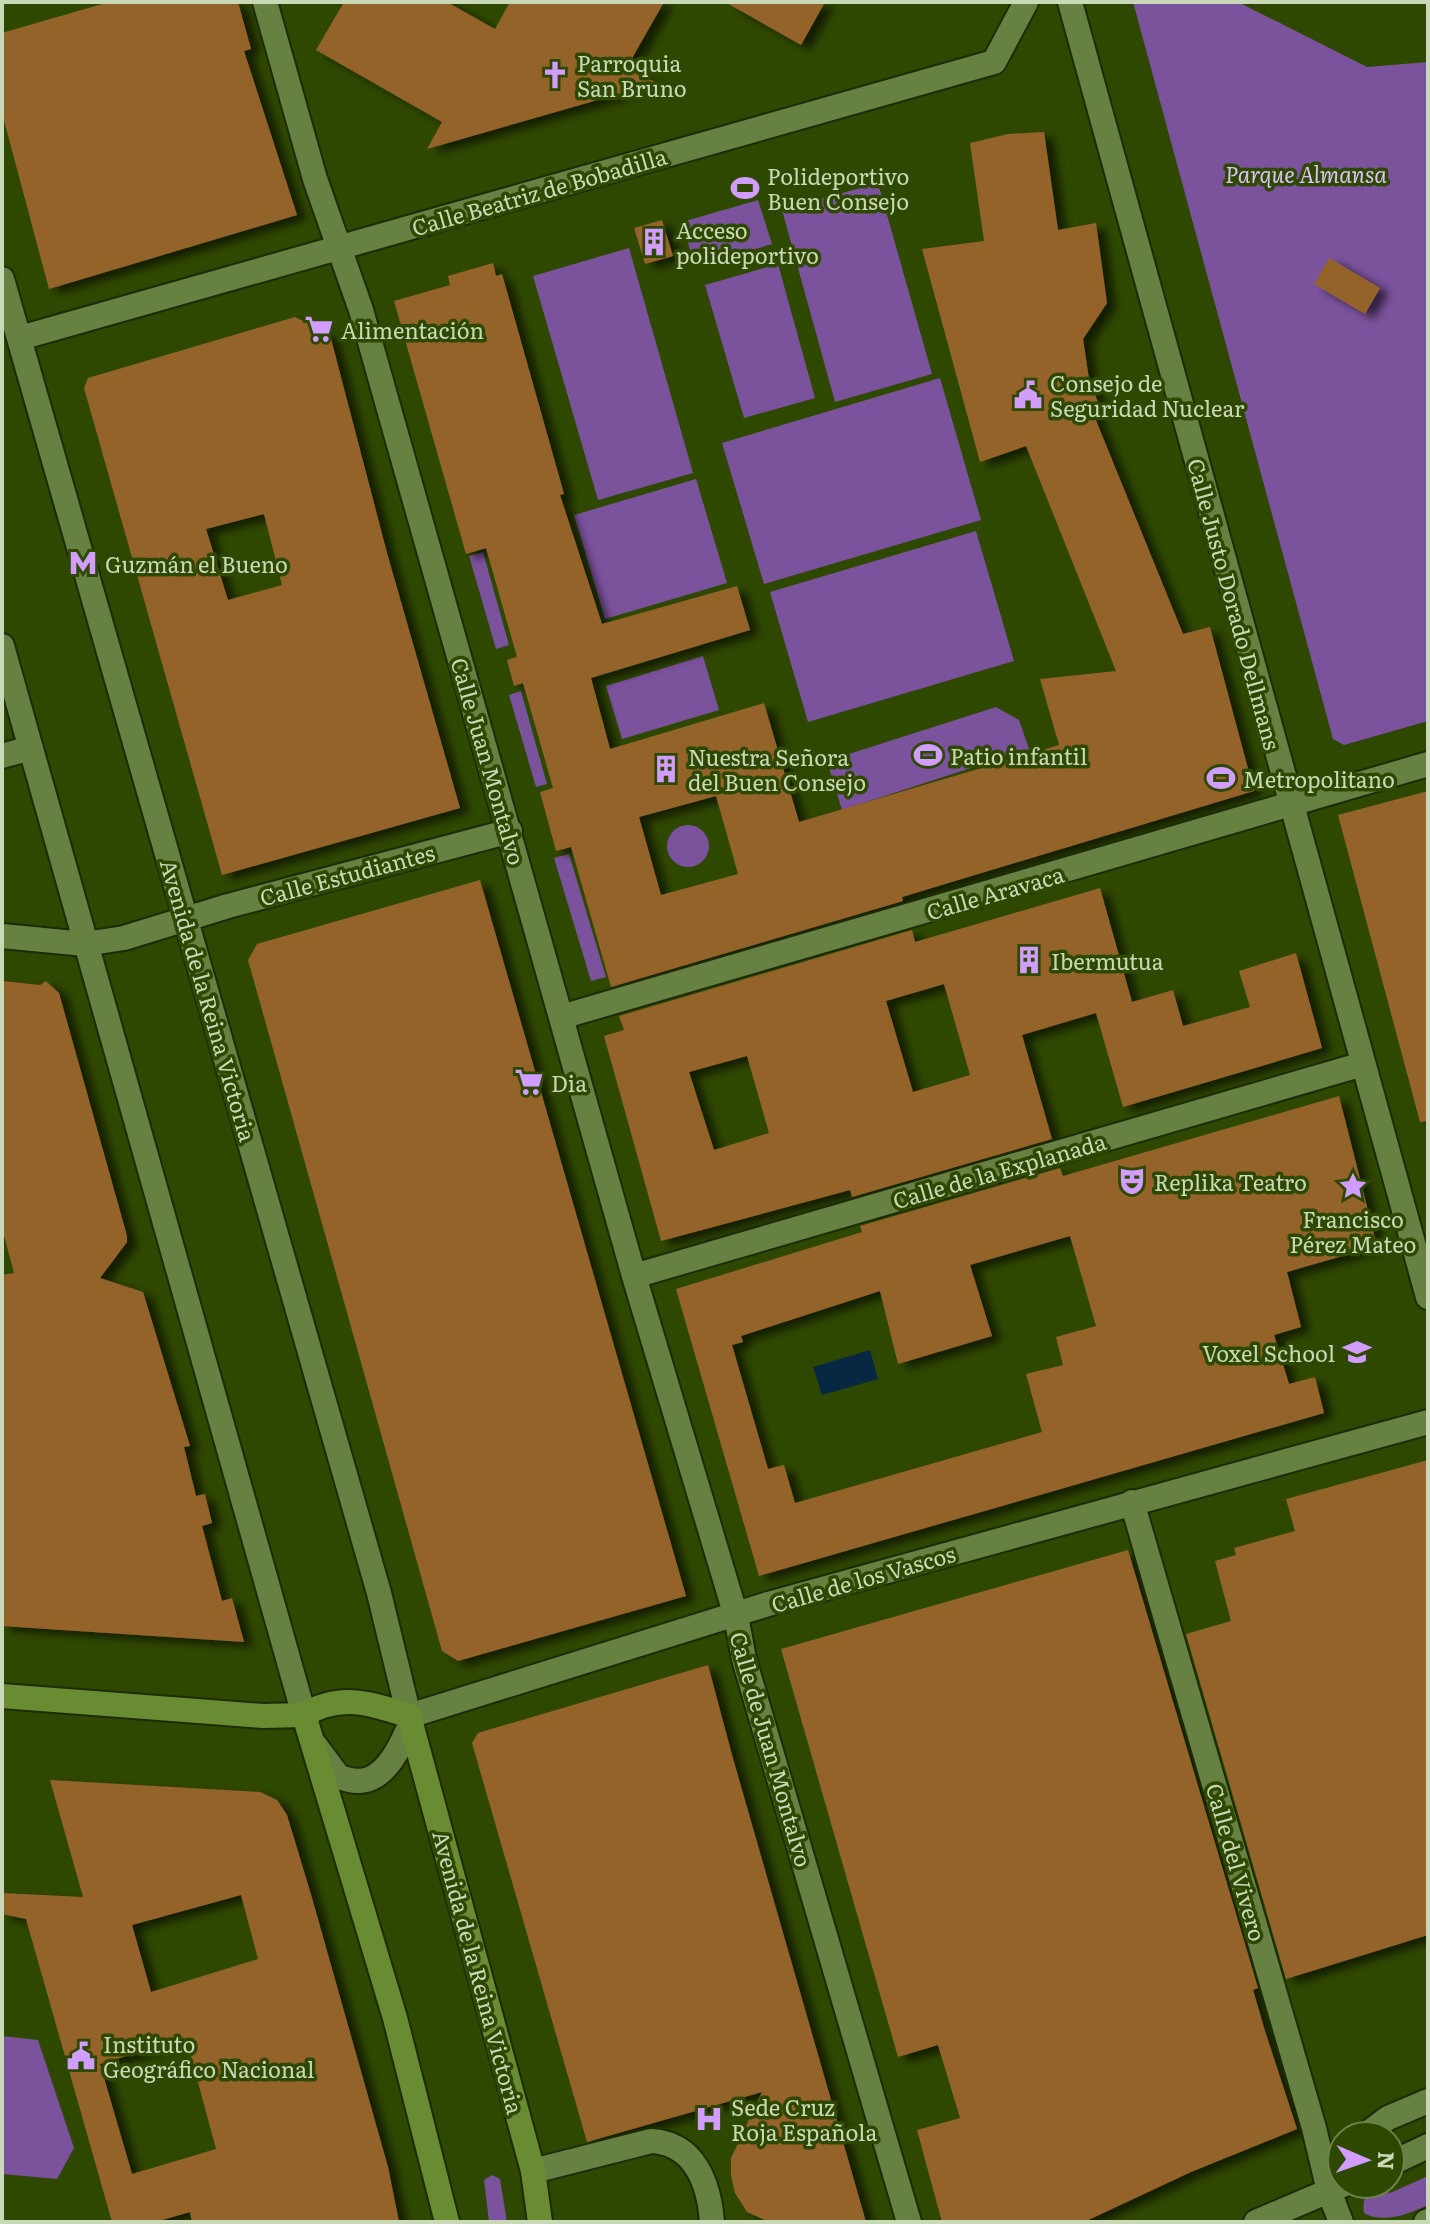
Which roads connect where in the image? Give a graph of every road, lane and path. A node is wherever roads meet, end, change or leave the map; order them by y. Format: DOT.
graph roads {
  1 [pos="265,2"];
  2 [pos="1026,2"];
  3 [pos="1070,2"];
  4 [pos="341,247"];
  5 [pos="2,279"];
  6 [pos="20,338"];
  7 [pos="2,646"];
  8 [pos="8,690"];
  9 [pos="31,748"];
  10 [pos="2,756"];
  11 [pos="1428,764"];
  12 [pos="1289,804"];
  13 [pos="510,831"];
  14 [pos="186,920"];
  15 [pos="2,936"];
  16 [pos="85,944"];
  17 [pos="561,1017"];
  18 [pos="1363,1064"];
  19 [pos="634,1276"];
  20 [pos="1428,1297"];
  21 [pos="1428,1422"];
  22 [pos="1132,1502"];
  23 [pos="736,1616"];
  24 [pos="2,1696"];
  25 [pos="304,1715"];
  26 [pos="410,1719"];
  27 [pos="312,1740"];
  28 [pos="1428,2101"];
  29 [pos="1385,2120"];
  30 [pos="1428,2146"];
  31 [pos="1406,2156"];
  32 [pos="1326,2159"];
  33 [pos="533,2171"];
  34 [pos="1326,2193"];
  35 [pos="1338,2200"];
  36 [pos="447,2222"];
  37 [pos="540,2222"];
  38 [pos="712,2222"];
  39 [pos="909,2222"];
  40 [pos="1256,2222"];
  41 [pos="1341,2222"];
  1 -- 4 [label="street, Calle Juan Montalvo"];
  2 -- 4 [label="street, Calle Beatriz de Bobadilla"];
  3 -- 12 [label="street, Calle Justo Dorado Dellmans"];
  4 -- 6 [label="street, Calle Beatriz de Bobadilla"];
  4 -- 13 [label="street, Calle Juan Montalvo"];
  5 -- 6 [label="street, Avenida de la Reina Victoria"];
  6 -- 14 [label="street, Avenida de la Reina Victoria"];
  7 -- 8 [label="street"];
  8 -- 9 [label="street"];
  9 -- 10 [label="street"];
  9 -- 16 [label="street"];
  11 -- 12 [label="street, Calle Aravaca"];
  12 -- 17 [label="street, Calle Aravaca"];
  12 -- 18 [label="street, Calle Justo Dorado Dellmans"];
  13 -- 14 [label="street, Calle Estudiantes"];
  13 -- 17 [label="street, Calle Juan Montalvo"];
  14 -- 16 [label="street, Calle Estudiantes"];
  14 -- 26 [label="street, Avenida de la Reina Victoria"];
  15 -- 16 [label="street, Calle Estudiantes"];
  16 -- 25 [label="street"];
  17 -- 19 [label="street, Calle Juan Montalvo"];
  18 -- 19 [label="street, Calle de la Explanada"];
  18 -- 20 [label="street, Calle Justo Dorado Dellmans"];
  19 -- 23 [label="street, Calle de Juan Montalvo"];
  21 -- 22 [label="street, Calle de los Vascos"];
  22 -- 23 [label="street, Calle de los Vascos"];
  22 -- 32 [label="street, Calle del Vivero"];
  23 -- 26 [label="street, Calle de los Vascos"];
  23 -- 39 [label="street, Calle de Juan Montalvo"];
  24 -- 25 [label="main road"];
  25 -- 26 [label="main road"];
  25 -- 27 [label="main road"];
  26 -- 27 [label="street"];
  26 -- 33 [label="main road, Avenida de la Reina Victoria"];
  27 -- 36 [label="main road"];
  28 -- 29 [label="street"];
  30 -- 31 [label="street"];
  33 -- 37 [label="main road, Avenida de la Reina Victoria"];
  33 -- 38 [label="street"];
  34 -- 40 [label="street"];
  35 -- 41 [label="street, Calle del Vivero"];
}
